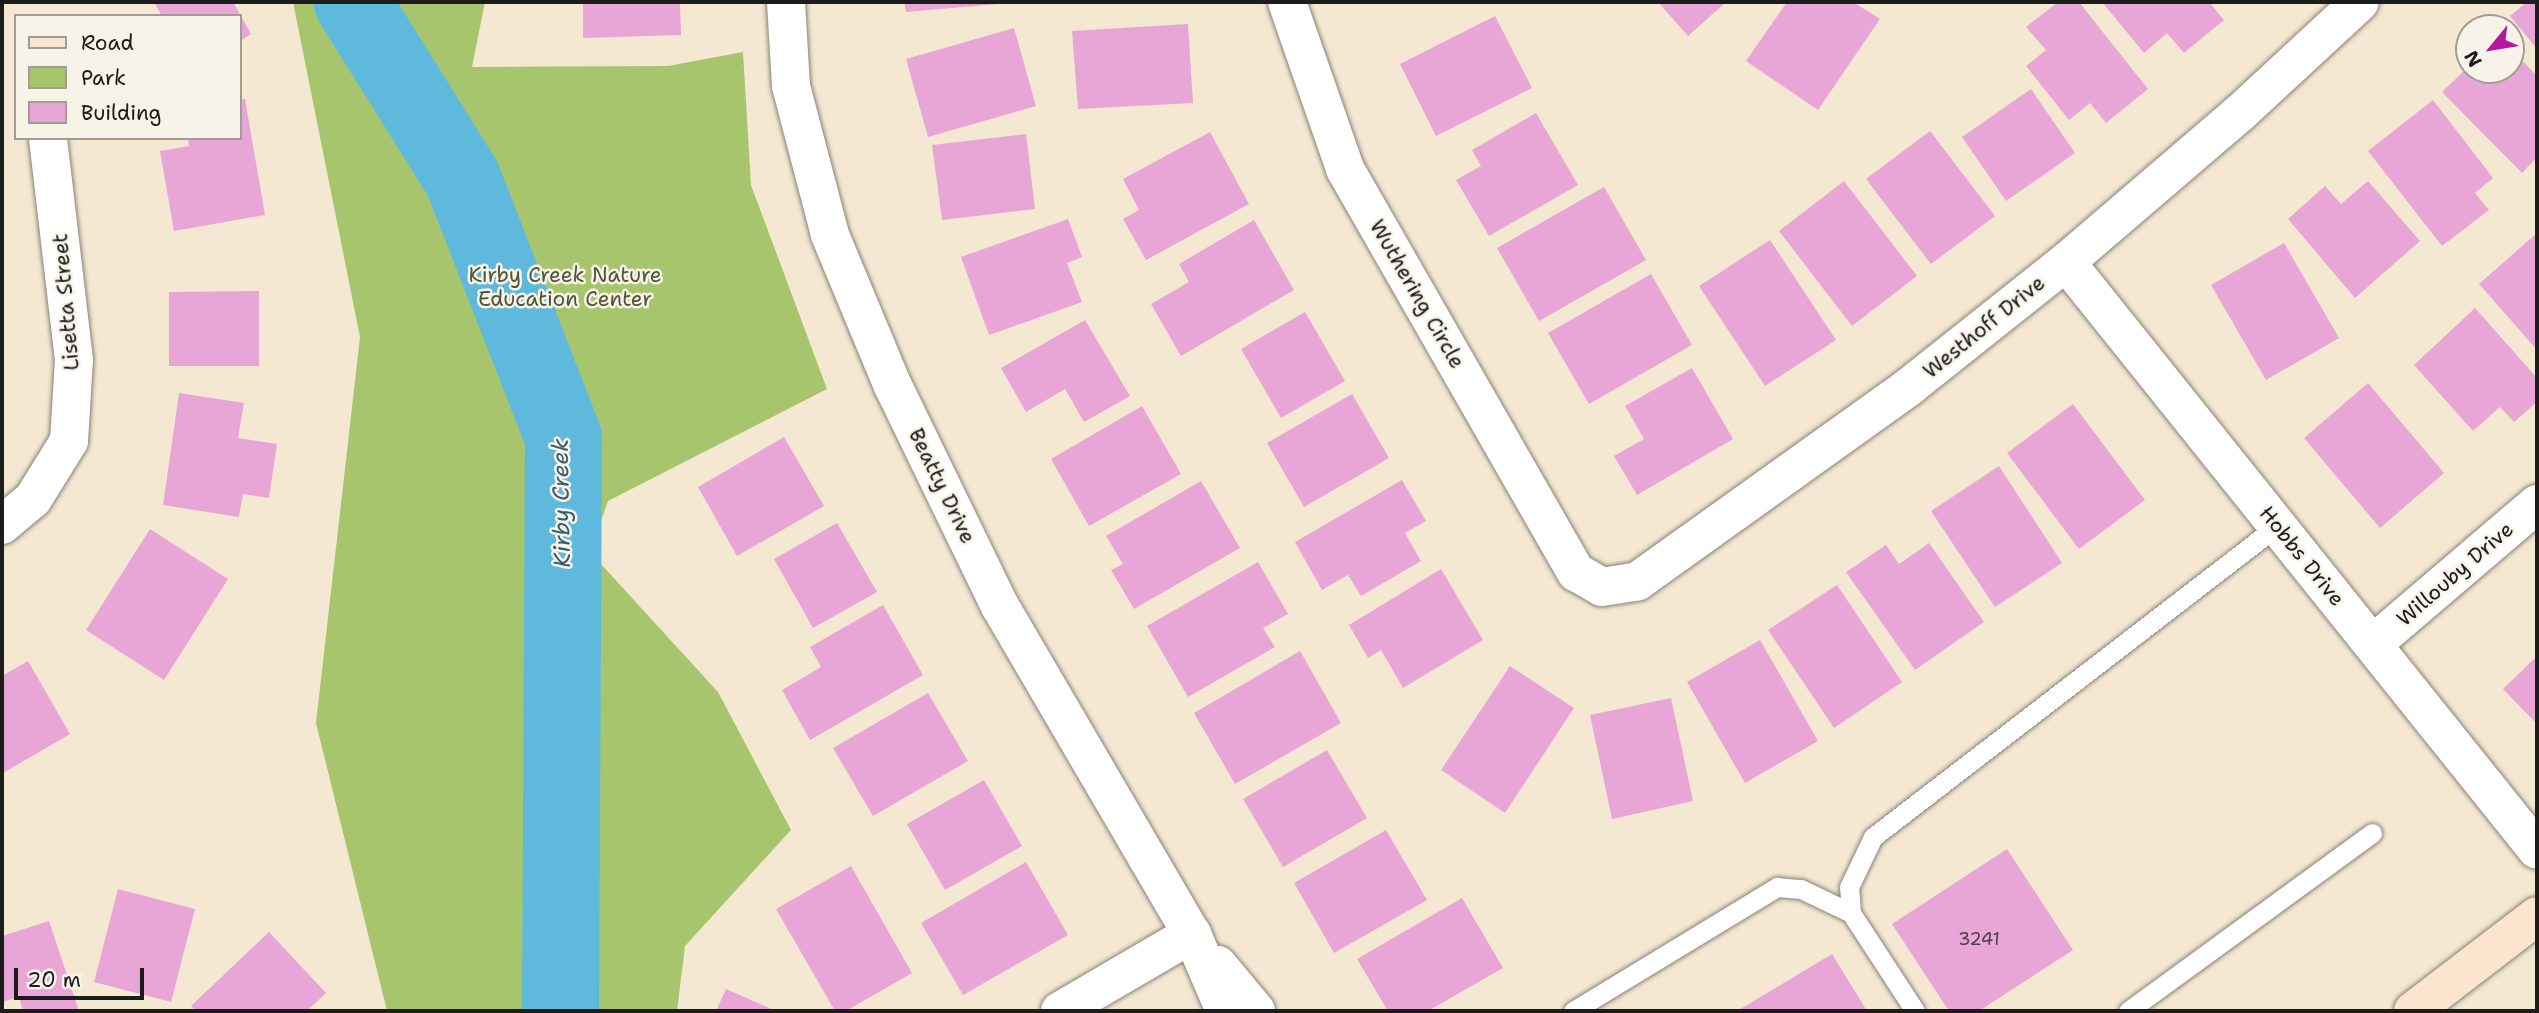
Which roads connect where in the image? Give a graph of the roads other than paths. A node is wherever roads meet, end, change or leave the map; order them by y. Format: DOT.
graph roads {
  1 [pos="786,2"];
  2 [pos="1287,2"];
  3 [pos="2360,2"];
  4 [pos="48,140"];
  5 [pos="2066,262"];
  6 [pos="2537,504"];
  7 [pos="2,525"];
  8 [pos="2277,526"];
  9 [pos="1576,572"];
  10 [pos="2373,645"];
  11 [pos="2372,833"];
  12 [pos="2537,850"];
  13 [pos="1851,913"];
  14 [pos="2537,916"];
  15 [pos="1192,934"];
  16 [pos="1060,1011"];
  17 [pos="1225,1011"];
  18 [pos="1256,1011"];
  19 [pos="1573,1011"];
  20 [pos="1915,1011"];
  21 [pos="2128,1011"];
  22 [pos="2413,1011"];
  1 -- 15 [label="street, Beatty Drive"];
  2 -- 9 [label="street, Wuthering Circle"];
  3 -- 5 [label="street, Westhoff Drive"];
  4 -- 7 [label="street, Lisetta Street"];
  5 -- 8 [label="street, Hobbs Drive"];
  5 -- 9 [label="street, Westhoff Drive"];
  6 -- 10 [label="street, Willouby Drive"];
  8 -- 10 [label="street, Hobbs Drive"];
  8 -- 13 [label="lane"];
  10 -- 12 [label="street, Hobbs Drive"];
  11 -- 21 [label="lane"];
  13 -- 19 [label="lane"];
  13 -- 20 [label="lane"];
  14 -- 22 [label="main road"];
  15 -- 16 [label="street"];
  15 -- 17 [label="street, Beatty Drive"];
  15 -- 18 [label="street, Beatty Drive"];
}
